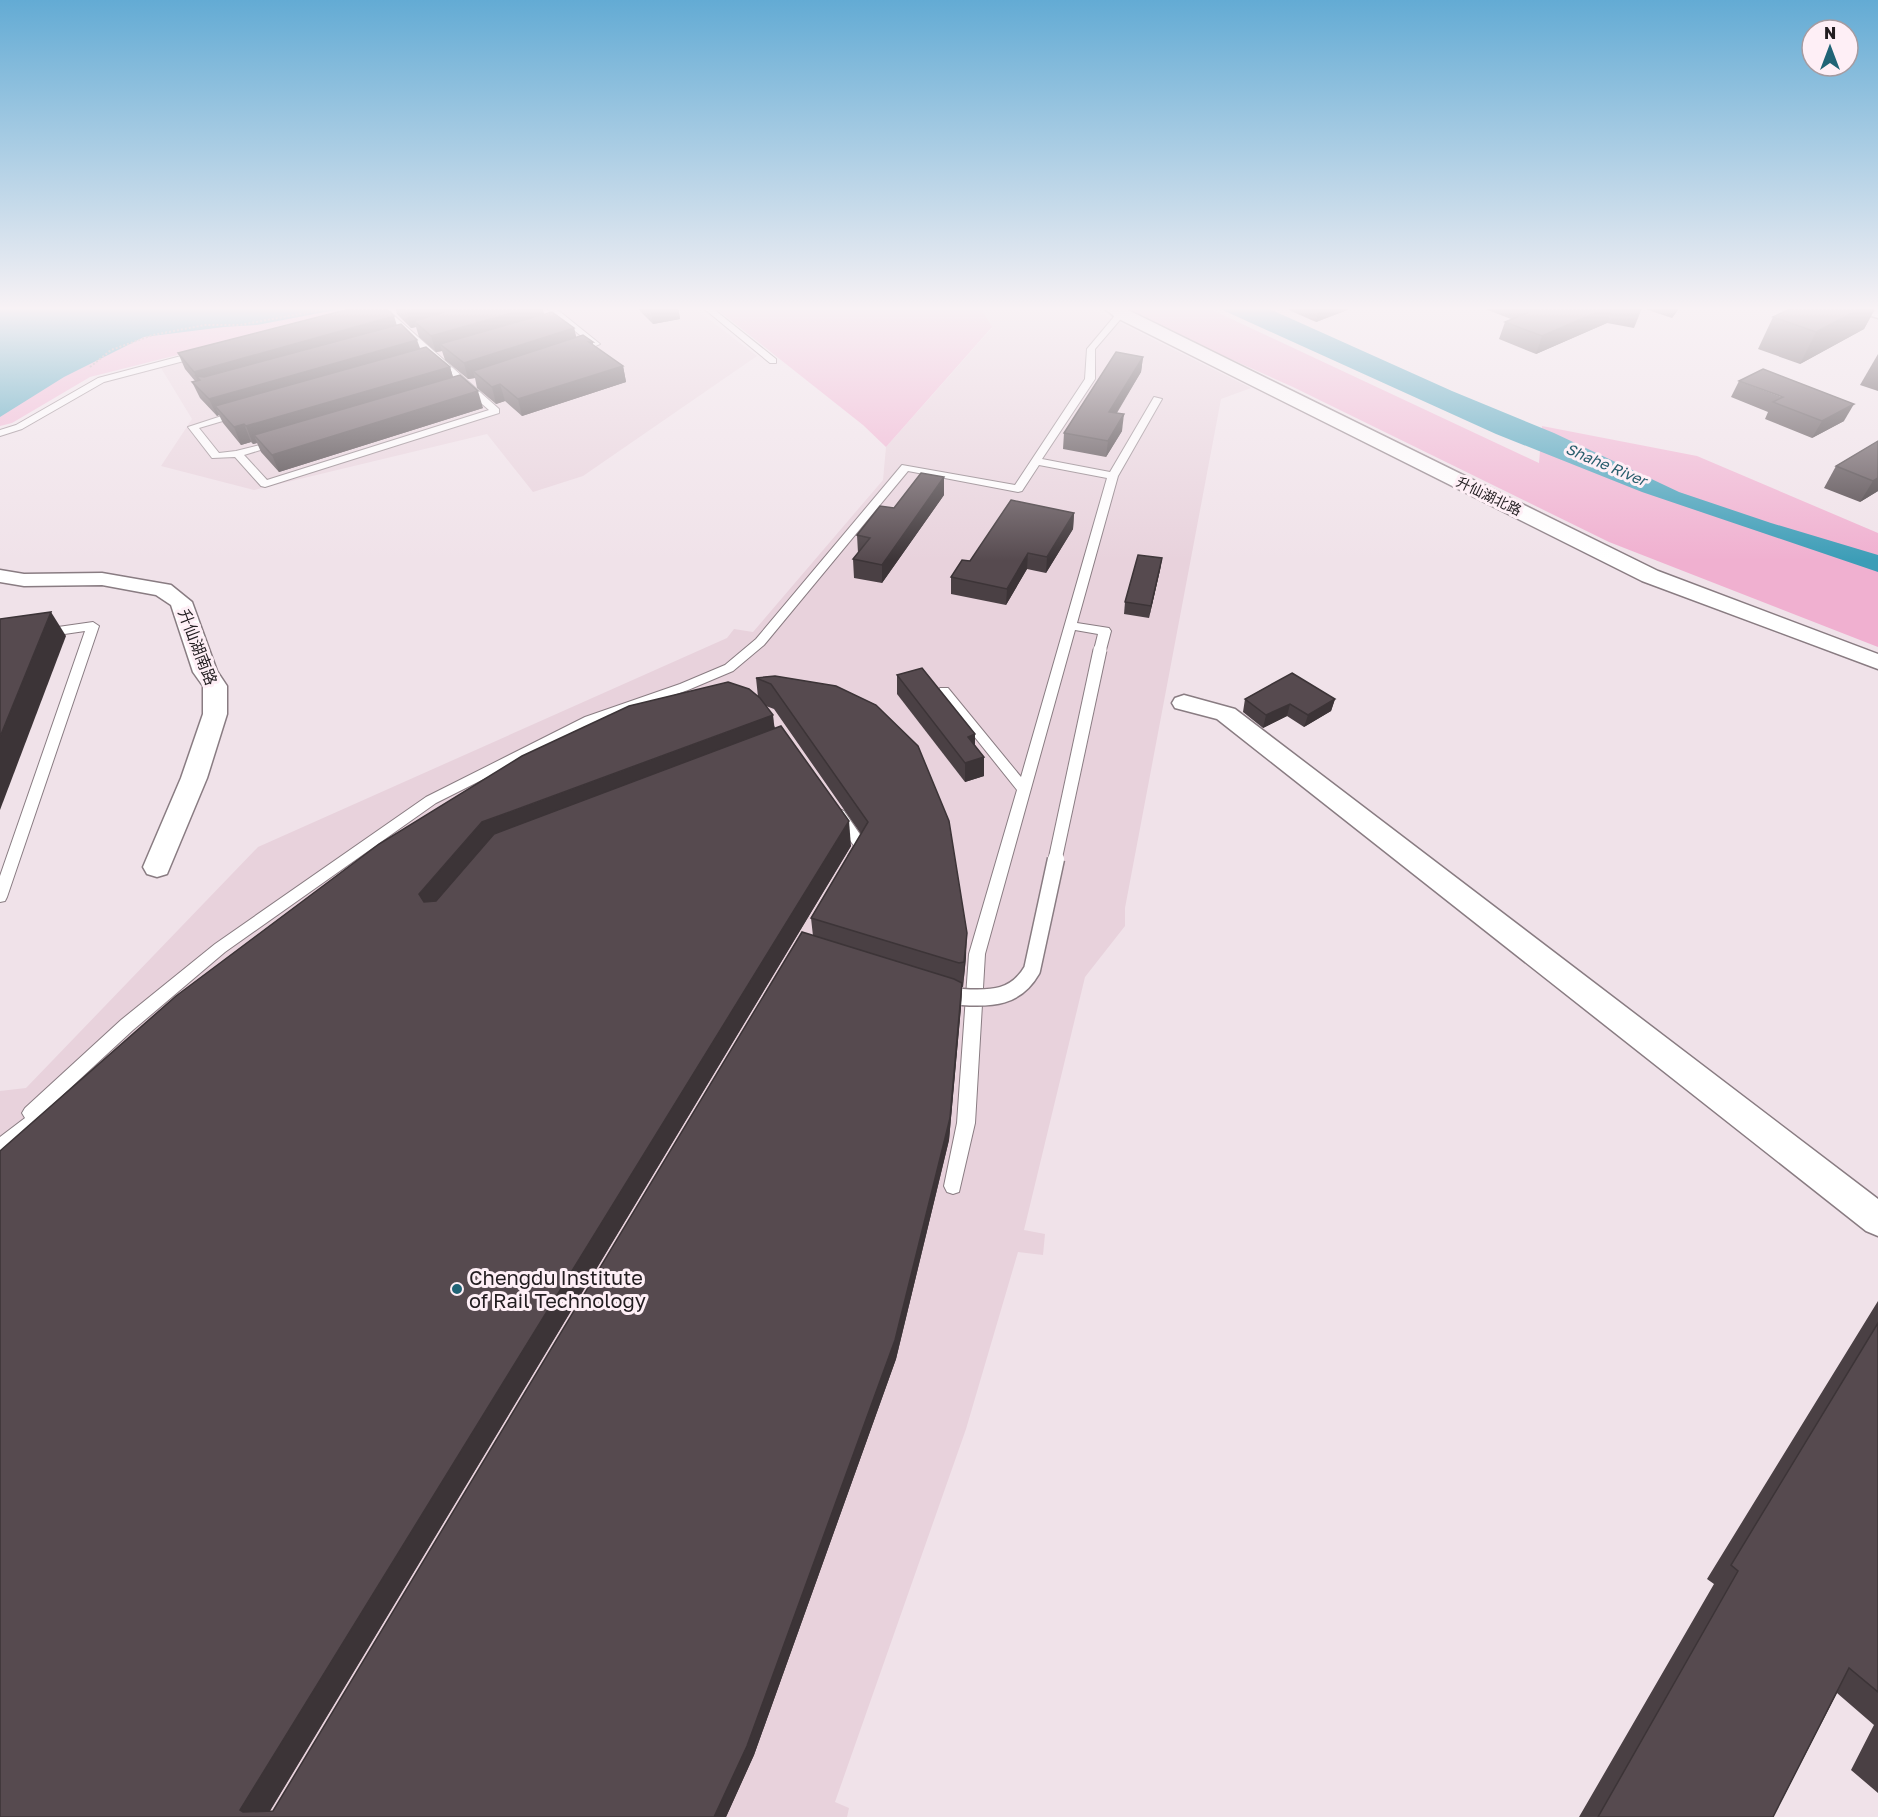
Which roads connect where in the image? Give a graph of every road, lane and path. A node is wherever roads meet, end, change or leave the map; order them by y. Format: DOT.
graph roads {
  1 [pos="81,392"];
  2 [pos="473,392"];
  3 [pos="1082,392"];
  4 [pos="1279,392"];
  5 [pos="1157,399"];
  6 [pos="250,410"];
  7 [pos="0,433"];
  8 [pos="283,440"];
  9 [pos="237,454"];
  10 [pos="1036,461"];
  11 [pos="1113,476"];
  12 [pos="0,576"];
  13 [pos="1071,626"];
  14 [pos="35,634"];
  15 [pos="1878,662"];
  16 [pos="944,691"];
  17 [pos="1184,703"];
  18 [pos="1024,790"];
  19 [pos="827,797"];
  20 [pos="157,867"];
  21 [pos="843,876"];
  22 [pos="0,897"];
  23 [pos="951,995"];
  24 [pos="111,1062"];
  25 [pos="0,1141"];
  26 [pos="0,1147"];
  27 [pos="953,1186"];
  28 [pos="1878,1220"];
  1 -- 7 [label="lane"];
  2 -- 9 [label="lane"];
  3 -- 10 [label="lane"];
  4 -- 15 [label="street, 升仙湖北路"];
  5 -- 11 [label="lane"];
  6 -- 9 [label="lane"];
  8 -- 9 [label="lane"];
  10 -- 11 [label="lane"];
  10 -- 25 [label="lane"];
  11 -- 13 [label="lane"];
  12 -- 20 [label="street, 升仙湖南路"];
  13 -- 18 [label="lane"];
  13 -- 23 [label="lane, bridge"];
  14 -- 22 [label="lane"];
  16 -- 18 [label="lane"];
  17 -- 28 [label="street"];
  18 -- 27 [label="lane"];
  19 -- 21 [label="lane"];
  24 -- 26 [label="lane"];
}
